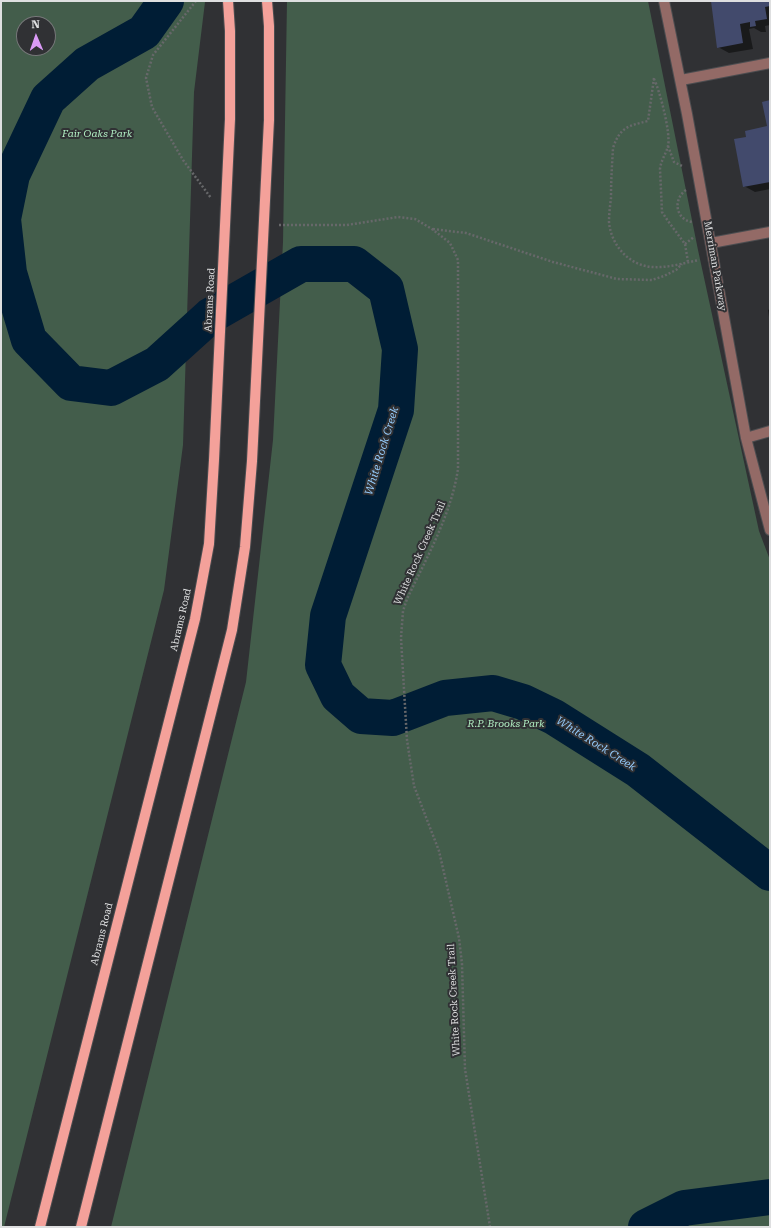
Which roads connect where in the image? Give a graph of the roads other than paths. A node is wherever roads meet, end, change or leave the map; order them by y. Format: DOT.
graph roads {
  1 [pos="228,1"];
  2 [pos="267,1"];
  3 [pos="664,1"];
  4 [pos="770,63"];
  5 [pos="681,80"];
  6 [pos="770,232"];
  7 [pos="711,243"];
  8 [pos="770,431"];
  9 [pos="746,438"];
  10 [pos="770,530"];
  11 [pos="40,1227"];
  12 [pos="80,1227"];
  1 -- 11 [label="main road, Abrams Road, bridge"];
  2 -- 12 [label="main road, bridge"];
  3 -- 5 [label="street, Merriman Parkway"];
  4 -- 5 [label="street"];
  5 -- 7 [label="street, Merriman Parkway"];
  6 -- 7 [label="street"];
  7 -- 9 [label="street, Merriman Parkway"];
  8 -- 9 [label="street"];
  9 -- 10 [label="street, Merriman Parkway"];
}
